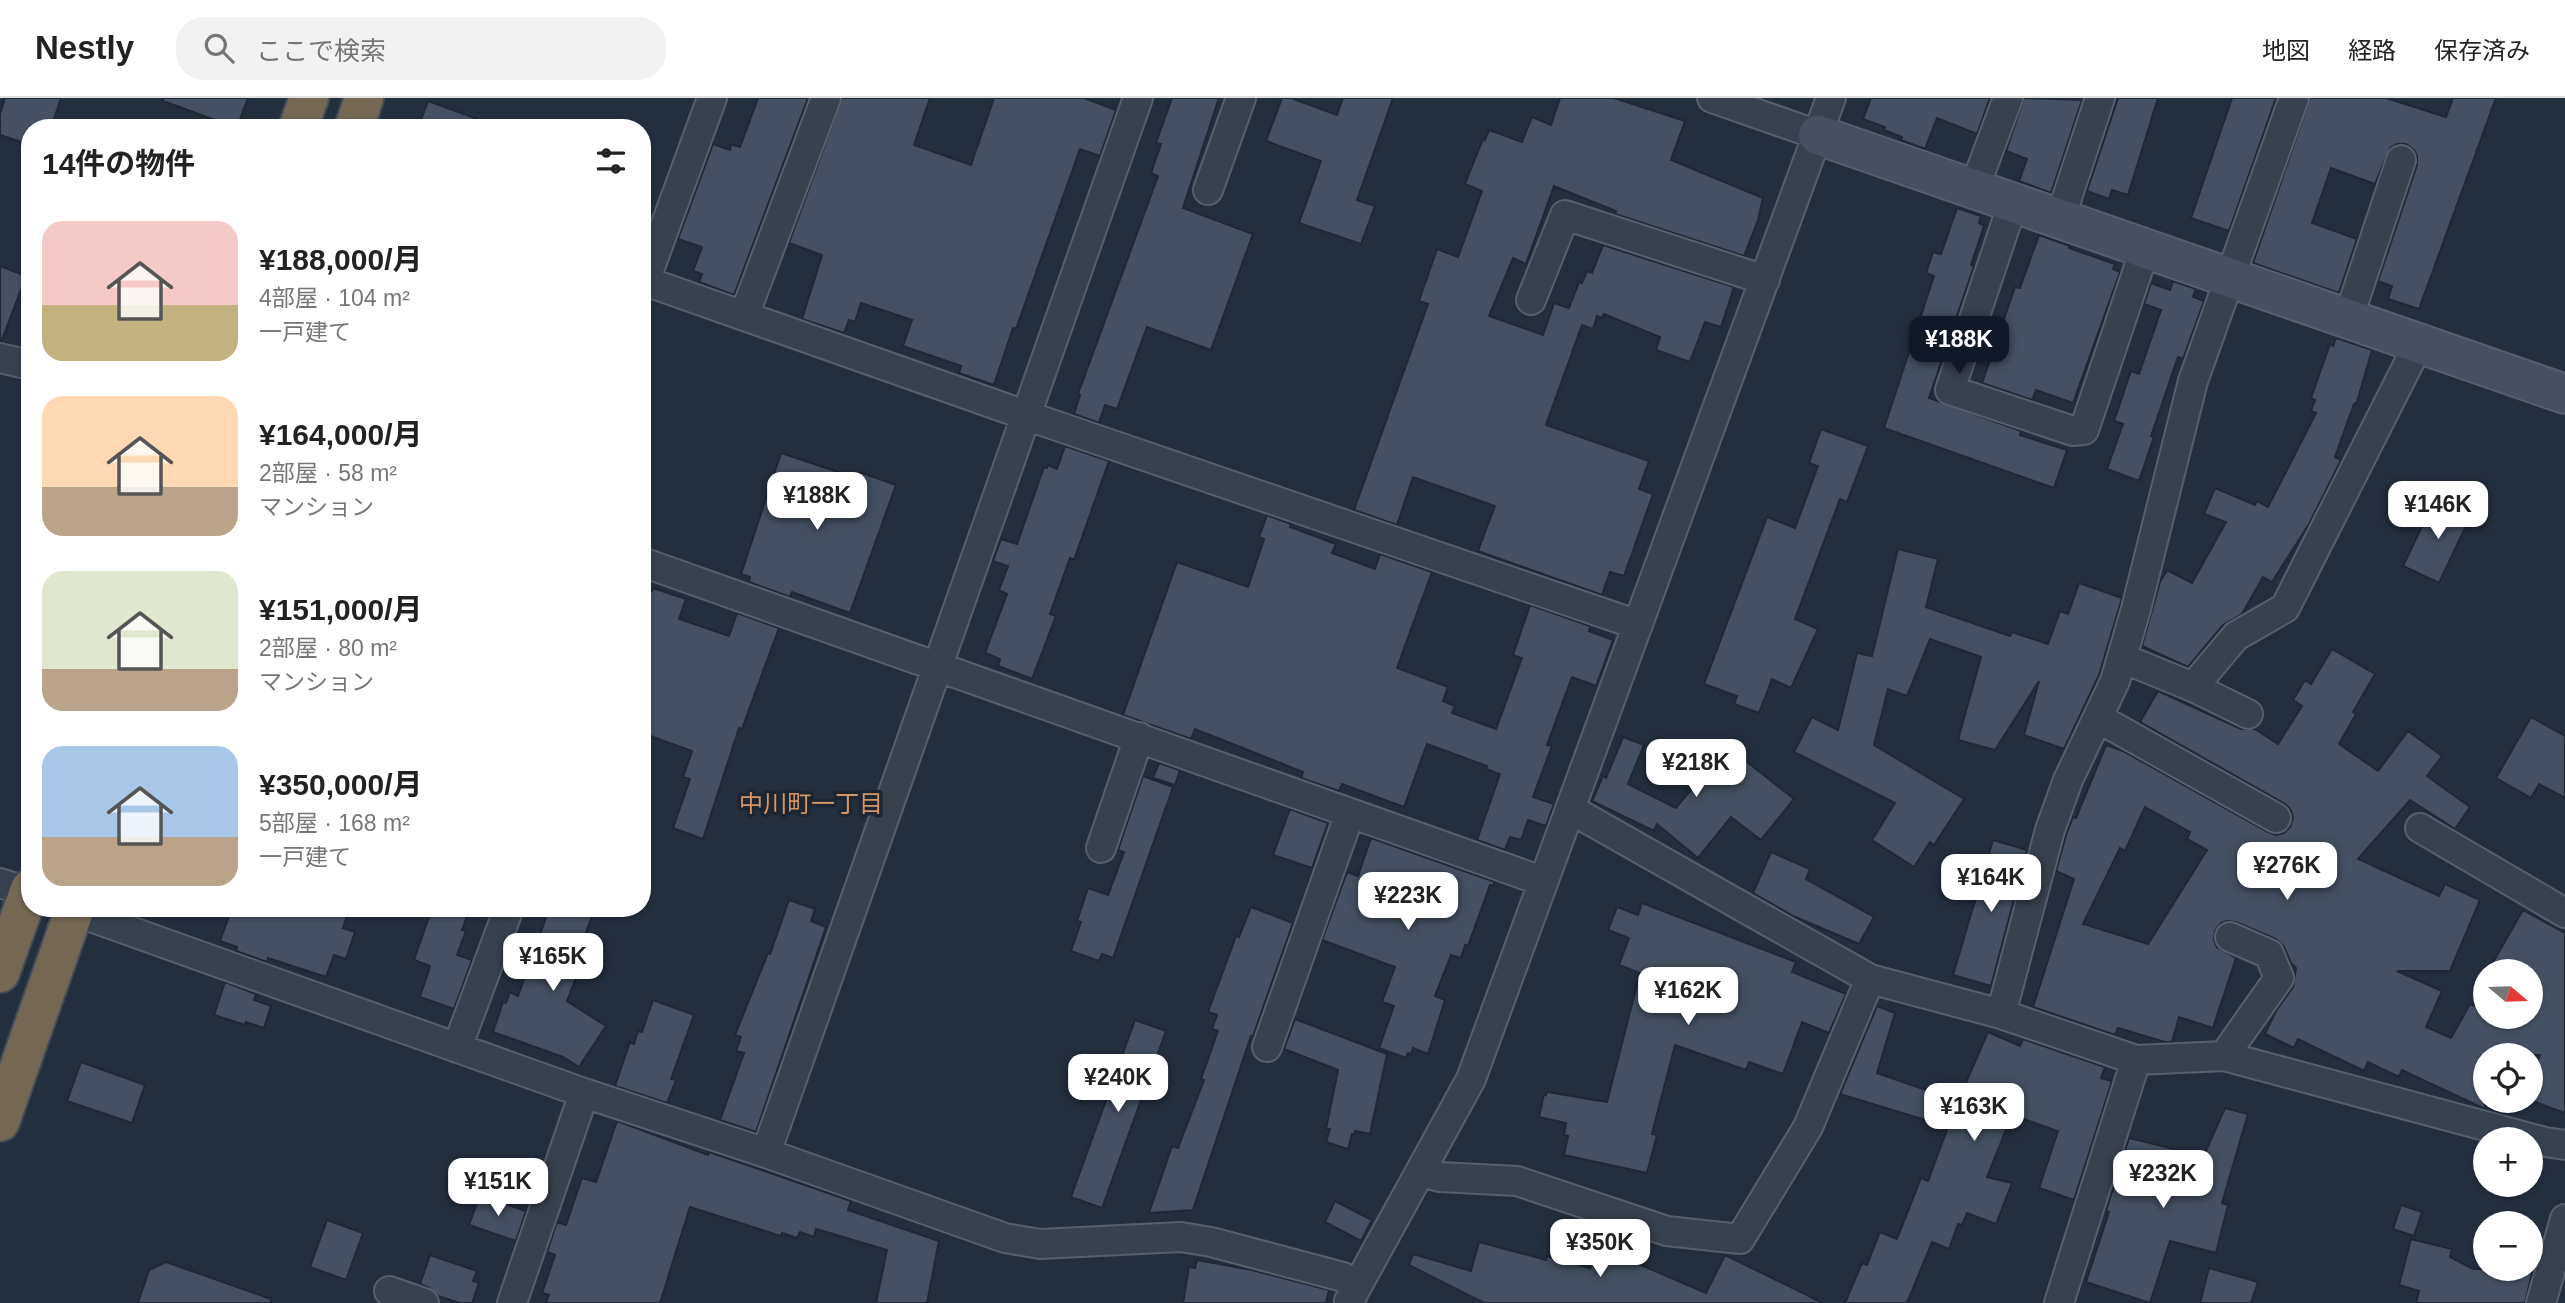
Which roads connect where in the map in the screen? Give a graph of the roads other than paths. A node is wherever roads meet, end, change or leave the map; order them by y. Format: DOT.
graph roads {
  1 [pos="309,98"];
  2 [pos="364,98"];
  3 [pos="712,98"];
  4 [pos="827,98"];
  5 [pos="1241,98"];
  6 [pos="1712,98"];
  7 [pos="1832,98"];
  8 [pos="2008,98"];
  9 [pos="2101,98"];
  10 [pos="2294,98"];
  11 [pos="1131,100"];
  12 [pos="301,119"];
  13 [pos="357,119"];
  14 [pos="1818,135"];
  15 [pos="2401,160"];
  16 [pos="1974,189"];
  17 [pos="1208,190"];
  18 [pos="2013,203"];
  19 [pos="2060,219"];
  20 [pos="2145,249"];
  21 [pos="651,262"];
  22 [pos="2231,278"];
  23 [pos="1765,280"];
  24 [pos="651,283"];
  25 [pos="1531,300"];
  26 [pos="744,316"];
  27 [pos="2348,319"];
  28 [pos="2418,343"];
  29 [pos="0,358"];
  30 [pos="21,363"];
  31 [pos="2565,394"];
  32 [pos="1028,416"];
  33 [pos="651,565"];
  34 [pos="1638,625"];
  35 [pos="2122,657"];
  36 [pos="937,665"];
  37 [pos="2193,687"];
  38 [pos="2248,714"];
  39 [pos="2098,718"];
  40 [pos="1139,737"];
  41 [pos="1570,809"];
  42 [pos="1350,813"];
  43 [pos="2276,818"];
  44 [pos="2420,828"];
  45 [pos="1101,848"];
  46 [pos="1542,881"];
  47 [pos="19,888"];
  48 [pos="2565,913"];
  49 [pos="72,917"];
  50 [pos="93,917"];
  51 [pos="506,917"];
  52 [pos="2230,937"];
  53 [pos="0,972"];
  54 [pos="1870,979"];
  55 [pos="2001,1014"];
  56 [pos="1267,1047"];
  57 [pos="457,1048"];
  58 [pos="2224,1056"];
  59 [pos="2136,1060"];
  60 [pos="584,1093"];
  61 [pos="0,1122"];
  62 [pos="2565,1145"];
  63 [pos="766,1153"];
  64 [pos="1422,1172"];
  65 [pos="2564,1226"];
  66 [pos="389,1291"];
  67 [pos="1352,1295"];
  68 [pos="424,1303"];
  69 [pos="512,1303"];
  70 [pos="2059,1303"];
  71 [pos="2541,1303"];
  1 -- 12 [label="highway"];
  2 -- 13 [label="highway"];
  3 -- 21 [label="street"];
  4 -- 26 [label="street"];
  5 -- 17 [label="street"];
  6 -- 14 [label="street"];
  7 -- 14 [label="street"];
  8 -- 16 [label="street"];
  9 -- 19 [label="street"];
  10 -- 22 [label="street"];
  11 -- 32 [label="street"];
  14 -- 16 [label="street"];
  14 -- 23 [label="street"];
  15 -- 27 [label="street"];
  16 -- 18 [label="street"];
  18 -- 19 [label="street"];
  18 -- 20 [label="street"];
  19 -- 20 [label="street"];
  20 -- 22 [label="street"];
  22 -- 27 [label="street"];
  22 -- 35 [label="street"];
  23 -- 25 [label="street"];
  23 -- 34 [label="street"];
  24 -- 26 [label="street"];
  26 -- 32 [label="street"];
  27 -- 28 [label="street"];
  28 -- 31 [label="street"];
  28 -- 37 [label="street"];
  29 -- 30 [label="street"];
  32 -- 34 [label="street"];
  32 -- 36 [label="street"];
  33 -- 36 [label="street"];
  34 -- 41 [label="street"];
  35 -- 37 [label="street"];
  35 -- 39 [label="street"];
  36 -- 40 [label="street"];
  36 -- 63 [label="street"];
  37 -- 38 [label="street"];
  39 -- 43 [label="street"];
  39 -- 55 [label="street"];
  40 -- 42 [label="street"];
  40 -- 45 [label="street"];
  41 -- 46 [label="street"];
  41 -- 54 [label="street"];
  42 -- 46 [label="street"];
  42 -- 56 [label="street"];
  44 -- 48 [label="street"];
  46 -- 64 [label="street"];
  47 -- 53 [label="highway"];
  49 -- 61 [label="highway"];
  50 -- 57 [label="street"];
  51 -- 57 [label="street"];
  52 -- 58 [label="street"];
  54 -- 55 [label="street"];
  54 -- 64 [label="street"];
  55 -- 59 [label="street"];
  57 -- 60 [label="street"];
  58 -- 59 [label="street"];
  58 -- 62 [label="street"];
  59 -- 70 [label="street"];
  60 -- 63 [label="street"];
  60 -- 69 [label="street"];
  63 -- 67 [label="street"];
  64 -- 67 [label="street"];
  65 -- 71 [label="street"];
  66 -- 68 [label="street"];
}
